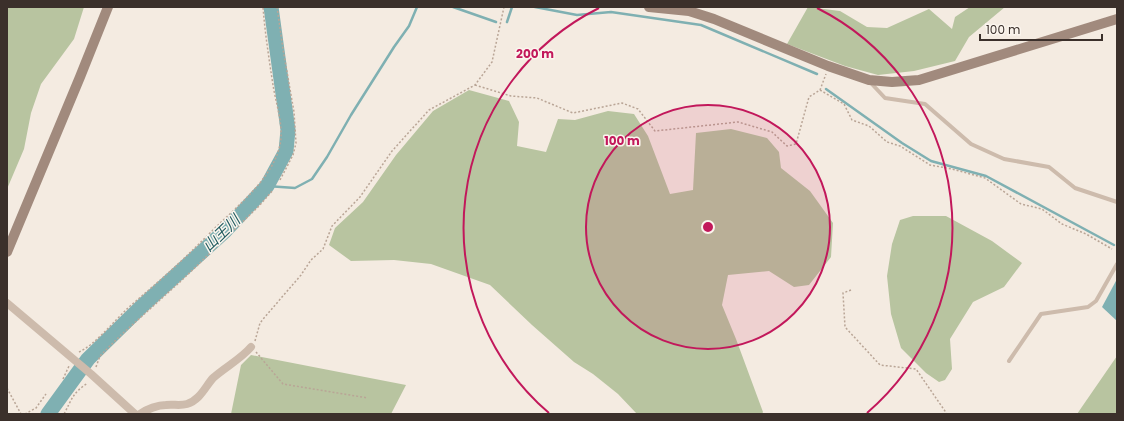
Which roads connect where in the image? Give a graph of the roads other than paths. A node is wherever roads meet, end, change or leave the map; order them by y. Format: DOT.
graph roads {
  1 [pos="108,7"];
  2 [pos="649,7"];
  3 [pos="1117,20"];
  4 [pos="869,80"];
  5 [pos="1117,202"];
  6 [pos="7,252"];
  7 [pos="1117,264"];
  8 [pos="7,303"];
  9 [pos="251,347"];
  10 [pos="1009,361"];
  11 [pos="135,414"];
  12 [pos="140,414"];
  1 -- 6 [label="street"];
  2 -- 4 [label="street"];
  3 -- 4 [label="street"];
  4 -- 5 [label="lane"];
  7 -- 10 [label="lane"];
  8 -- 11 [label="street"];
  9 -- 12 [label="street"];
}
